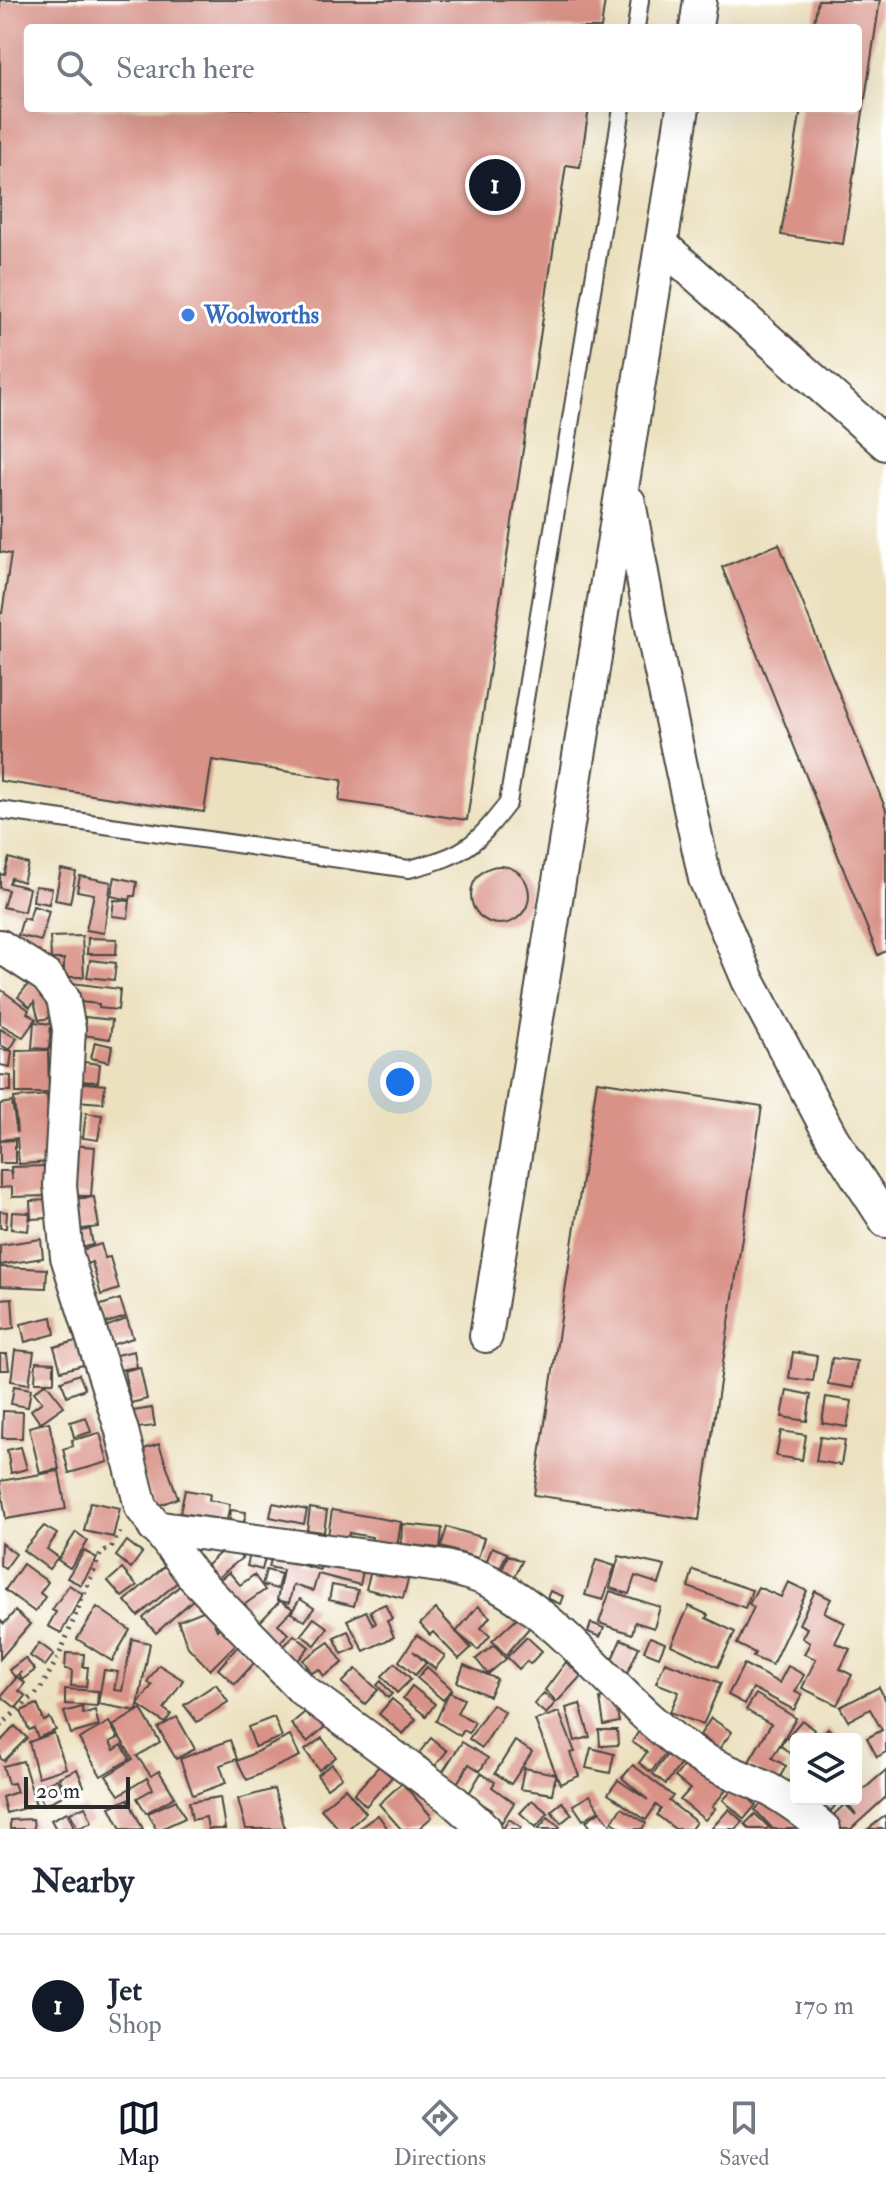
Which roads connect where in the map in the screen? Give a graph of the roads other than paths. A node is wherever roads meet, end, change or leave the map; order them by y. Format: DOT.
graph roads {
  1 [pos="640,0"];
  2 [pos="700,0"];
  3 [pos="637,24"];
  4 [pos="697,24"];
  5 [pos="621,112"];
  6 [pos="682,112"];
  7 [pos="662,245"];
  8 [pos="886,444"];
  9 [pos="625,479"];
  10 [pos="0,810"];
  11 [pos="0,946"];
  12 [pos="886,1221"];
  13 [pos="486,1336"];
  14 [pos="147,1517"];
  15 [pos="485,1829"];
  16 [pos="824,1829"];
  1 -- 3 [label="lane"];
  2 -- 4 [label="street"];
  5 -- 10 [label="lane"];
  6 -- 7 [label="street"];
  7 -- 8 [label="street"];
  7 -- 9 [label="street"];
  9 -- 12 [label="street"];
  9 -- 13 [label="street"];
  11 -- 14 [label="street"];
  14 -- 15 [label="street"];
  14 -- 16 [label="street"];
}
